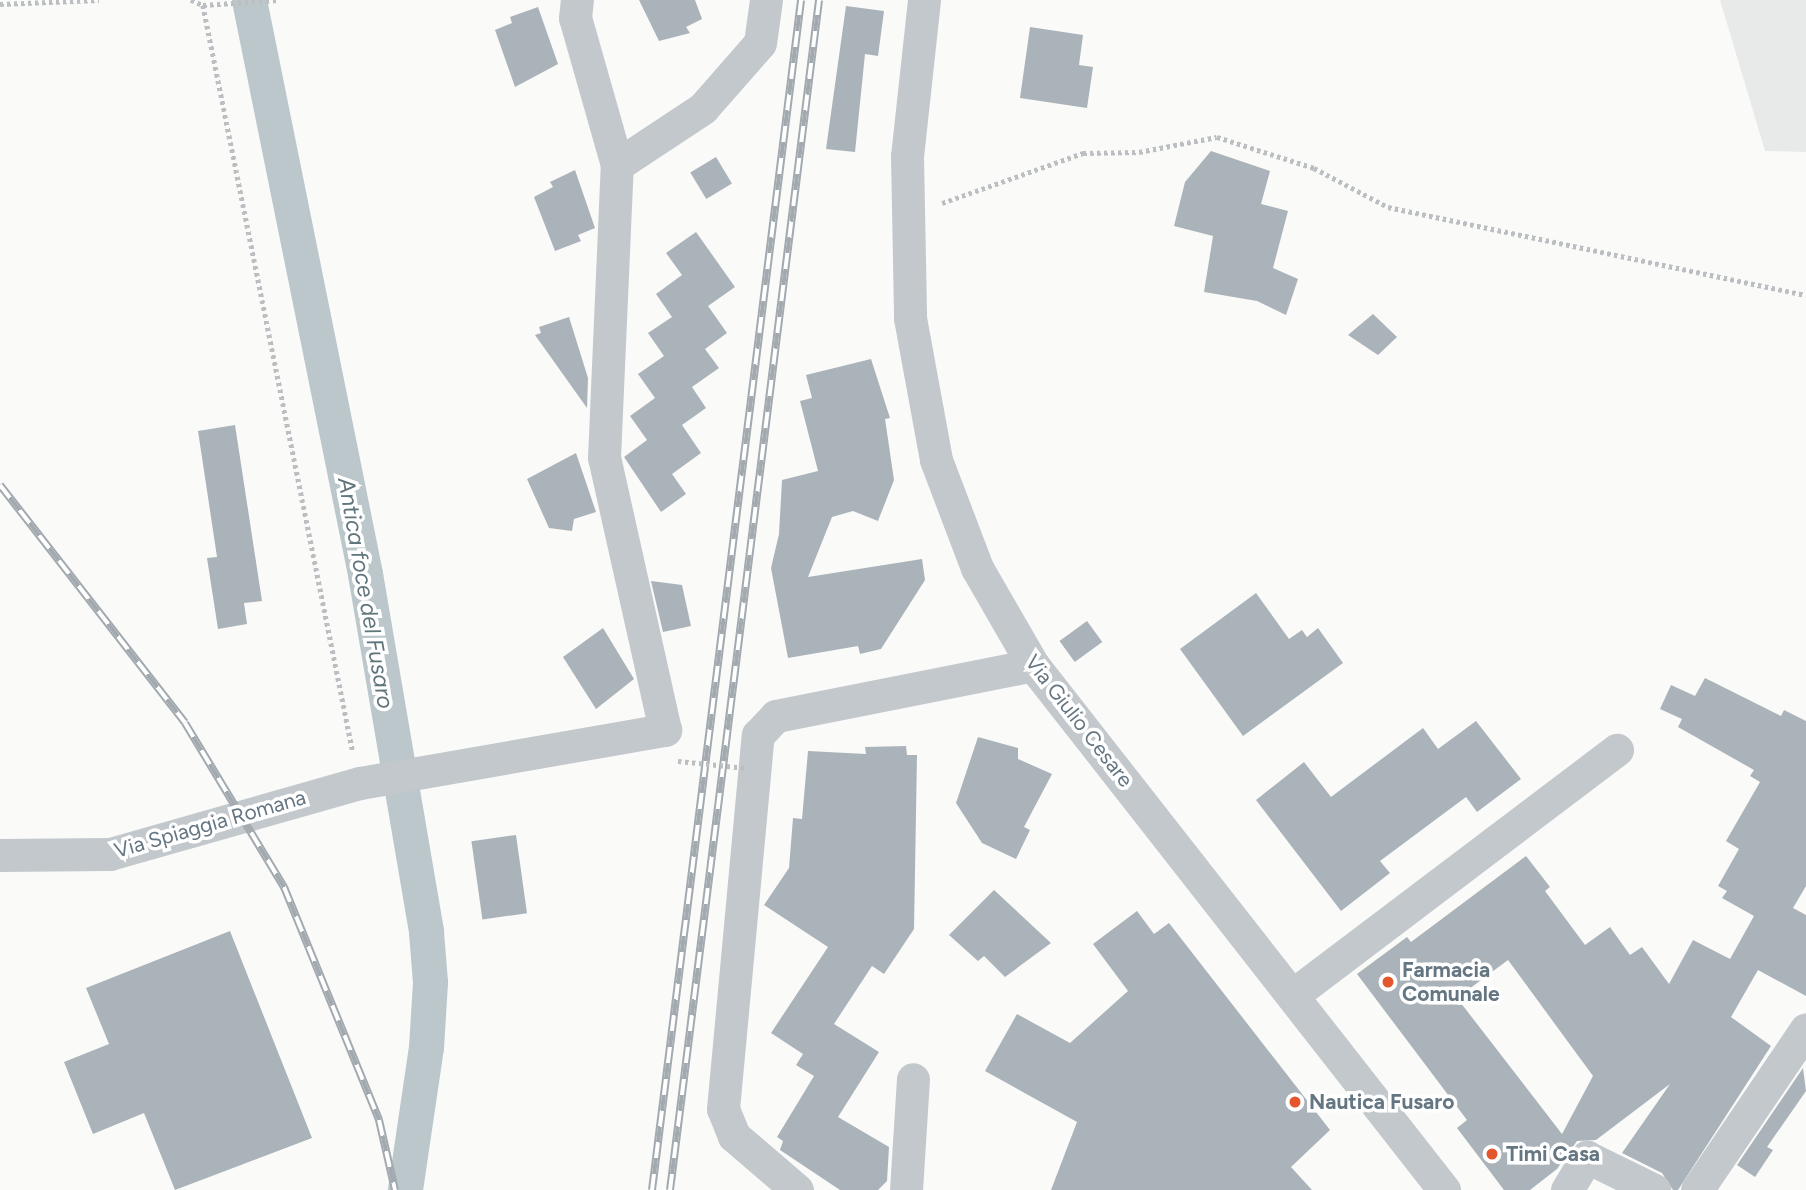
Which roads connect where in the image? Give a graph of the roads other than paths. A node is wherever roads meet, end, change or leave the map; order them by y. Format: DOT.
graph roads {
  1 [pos="577,0"];
  2 [pos="766,0"];
  3 [pos="924,0"];
  4 [pos="617,166"];
  5 [pos="1033,666"];
  6 [pos="1617,750"];
  7 [pos="0,855"];
  8 [pos="1294,994"];
  9 [pos="1806,1028"];
  10 [pos="913,1079"];
  11 [pos="797,1190"];
  12 [pos="906,1190"];
  13 [pos="1444,1190"];
  14 [pos="1567,1190"];
  15 [pos="1654,1190"];
  16 [pos="1698,1190"];
  1 -- 4 [label="street"];
  2 -- 4 [label="street"];
  3 -- 5 [label="street, Via Giulio Cesare"];
  4 -- 7 [label="street, Via Spiaggia Romana"];
  5 -- 8 [label="street, Via Giulio Cesare"];
  5 -- 11 [label="street"];
  6 -- 8 [label="street"];
  8 -- 13 [label="street, Via Giulio Cesare"];
  9 -- 16 [label="street"];
  10 -- 12 [label="street"];
  14 -- 15 [label="street"];
}
